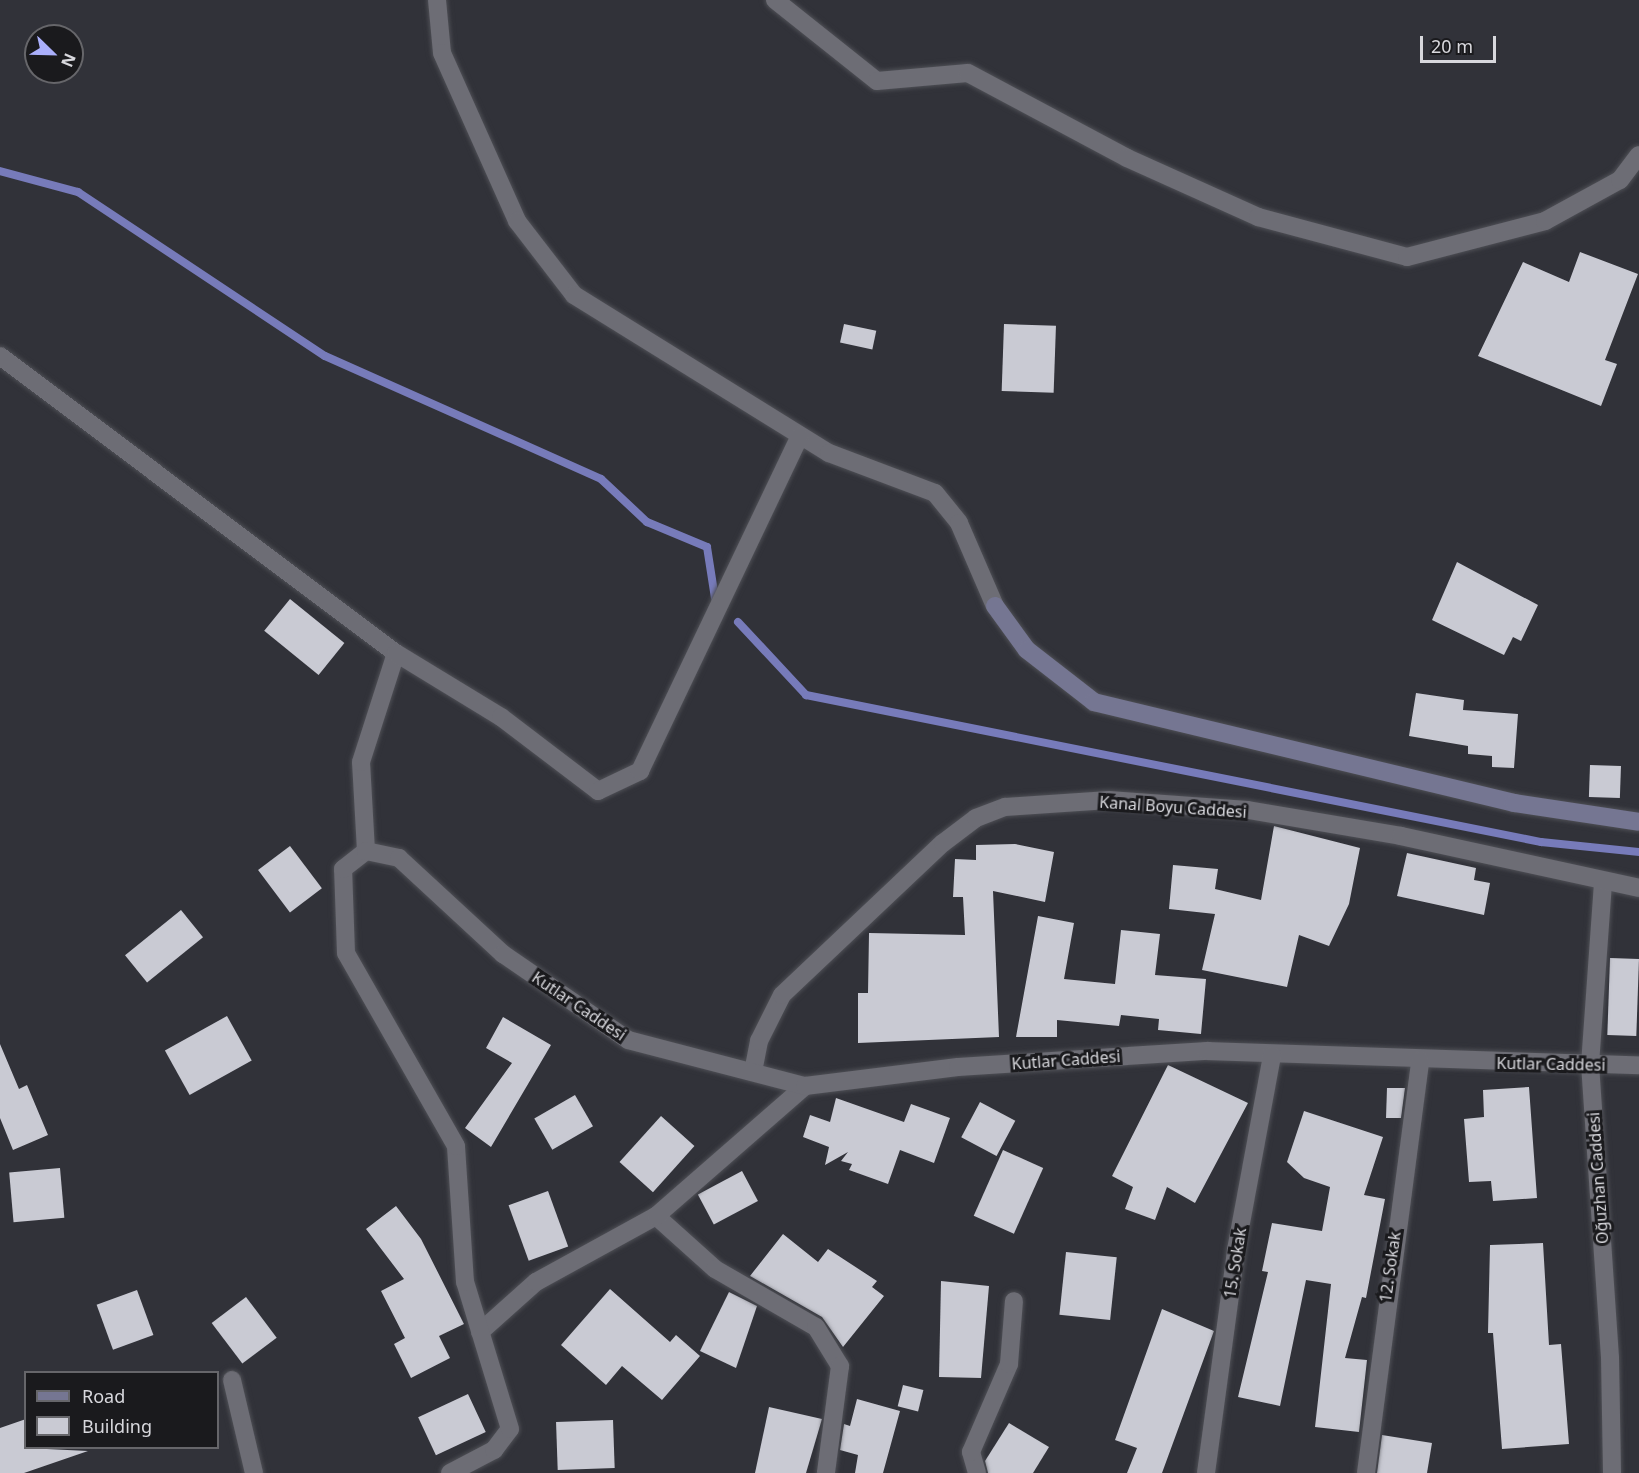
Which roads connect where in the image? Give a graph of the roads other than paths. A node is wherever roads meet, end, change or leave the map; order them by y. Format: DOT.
graph roads {
  1 [pos="437,0"];
  2 [pos="775,0"];
  3 [pos="1639,155"];
  4 [pos="0,356"];
  5 [pos="800,436"];
  6 [pos="396,652"];
  7 [pos="1639,822"];
  8 [pos="366,851"];
  9 [pos="1603,883"];
  10 [pos="1639,888"];
  11 [pos="1272,1055"];
  12 [pos="1420,1061"];
  13 [pos="1590,1064"];
  14 [pos="1639,1065"];
  15 [pos="753,1072"];
  16 [pos="777,1078"];
  17 [pos="805,1086"];
  18 [pos="767,1118"];
  19 [pos="656,1216"];
  20 [pos="1014,1301"];
  21 [pos="480,1332"];
  22 [pos="232,1380"];
  23 [pos="254,1473"];
  24 [pos="450,1473"];
  25 [pos="826,1473"];
  26 [pos="977,1473"];
  27 [pos="1206,1473"];
  28 [pos="1366,1473"];
  29 [pos="1612,1473"];
  1 -- 5 [label="street"];
  2 -- 3 [label="street"];
  4 -- 6 [label="street"];
  5 -- 6 [label="street"];
  5 -- 7 [label="street"];
  6 -- 8 [label="street"];
  8 -- 15 [label="street, Kutlar Caddesi"];
  8 -- 21 [label="street"];
  9 -- 10 [label="street, Kanal Boyu Caddesi"];
  9 -- 13 [label="street, Oğuzhan Caddesi"];
  9 -- 15 [label="street, Kanal Boyu Caddesi"];
  11 -- 12 [label="street, Kutlar Caddesi"];
  11 -- 17 [label="street, Kutlar Caddesi"];
  11 -- 27 [label="street, 15. Sokak"];
  12 -- 13 [label="street, Kutlar Caddesi"];
  12 -- 28 [label="street, 12. Sokak"];
  13 -- 14 [label="street, Kutlar Caddesi"];
  13 -- 29 [label="street, Oğuzhan Caddesi"];
  15 -- 16 [label="street, Kutlar Caddesi"];
  16 -- 17 [label="street, Kutlar Caddesi"];
  16 -- 18 [label="street"];
  17 -- 18 [label="street"];
  18 -- 19 [label="street"];
  19 -- 21 [label="street"];
  19 -- 25 [label="street"];
  20 -- 26 [label="street"];
  21 -- 24 [label="street"];
  22 -- 23 [label="street"];
}
